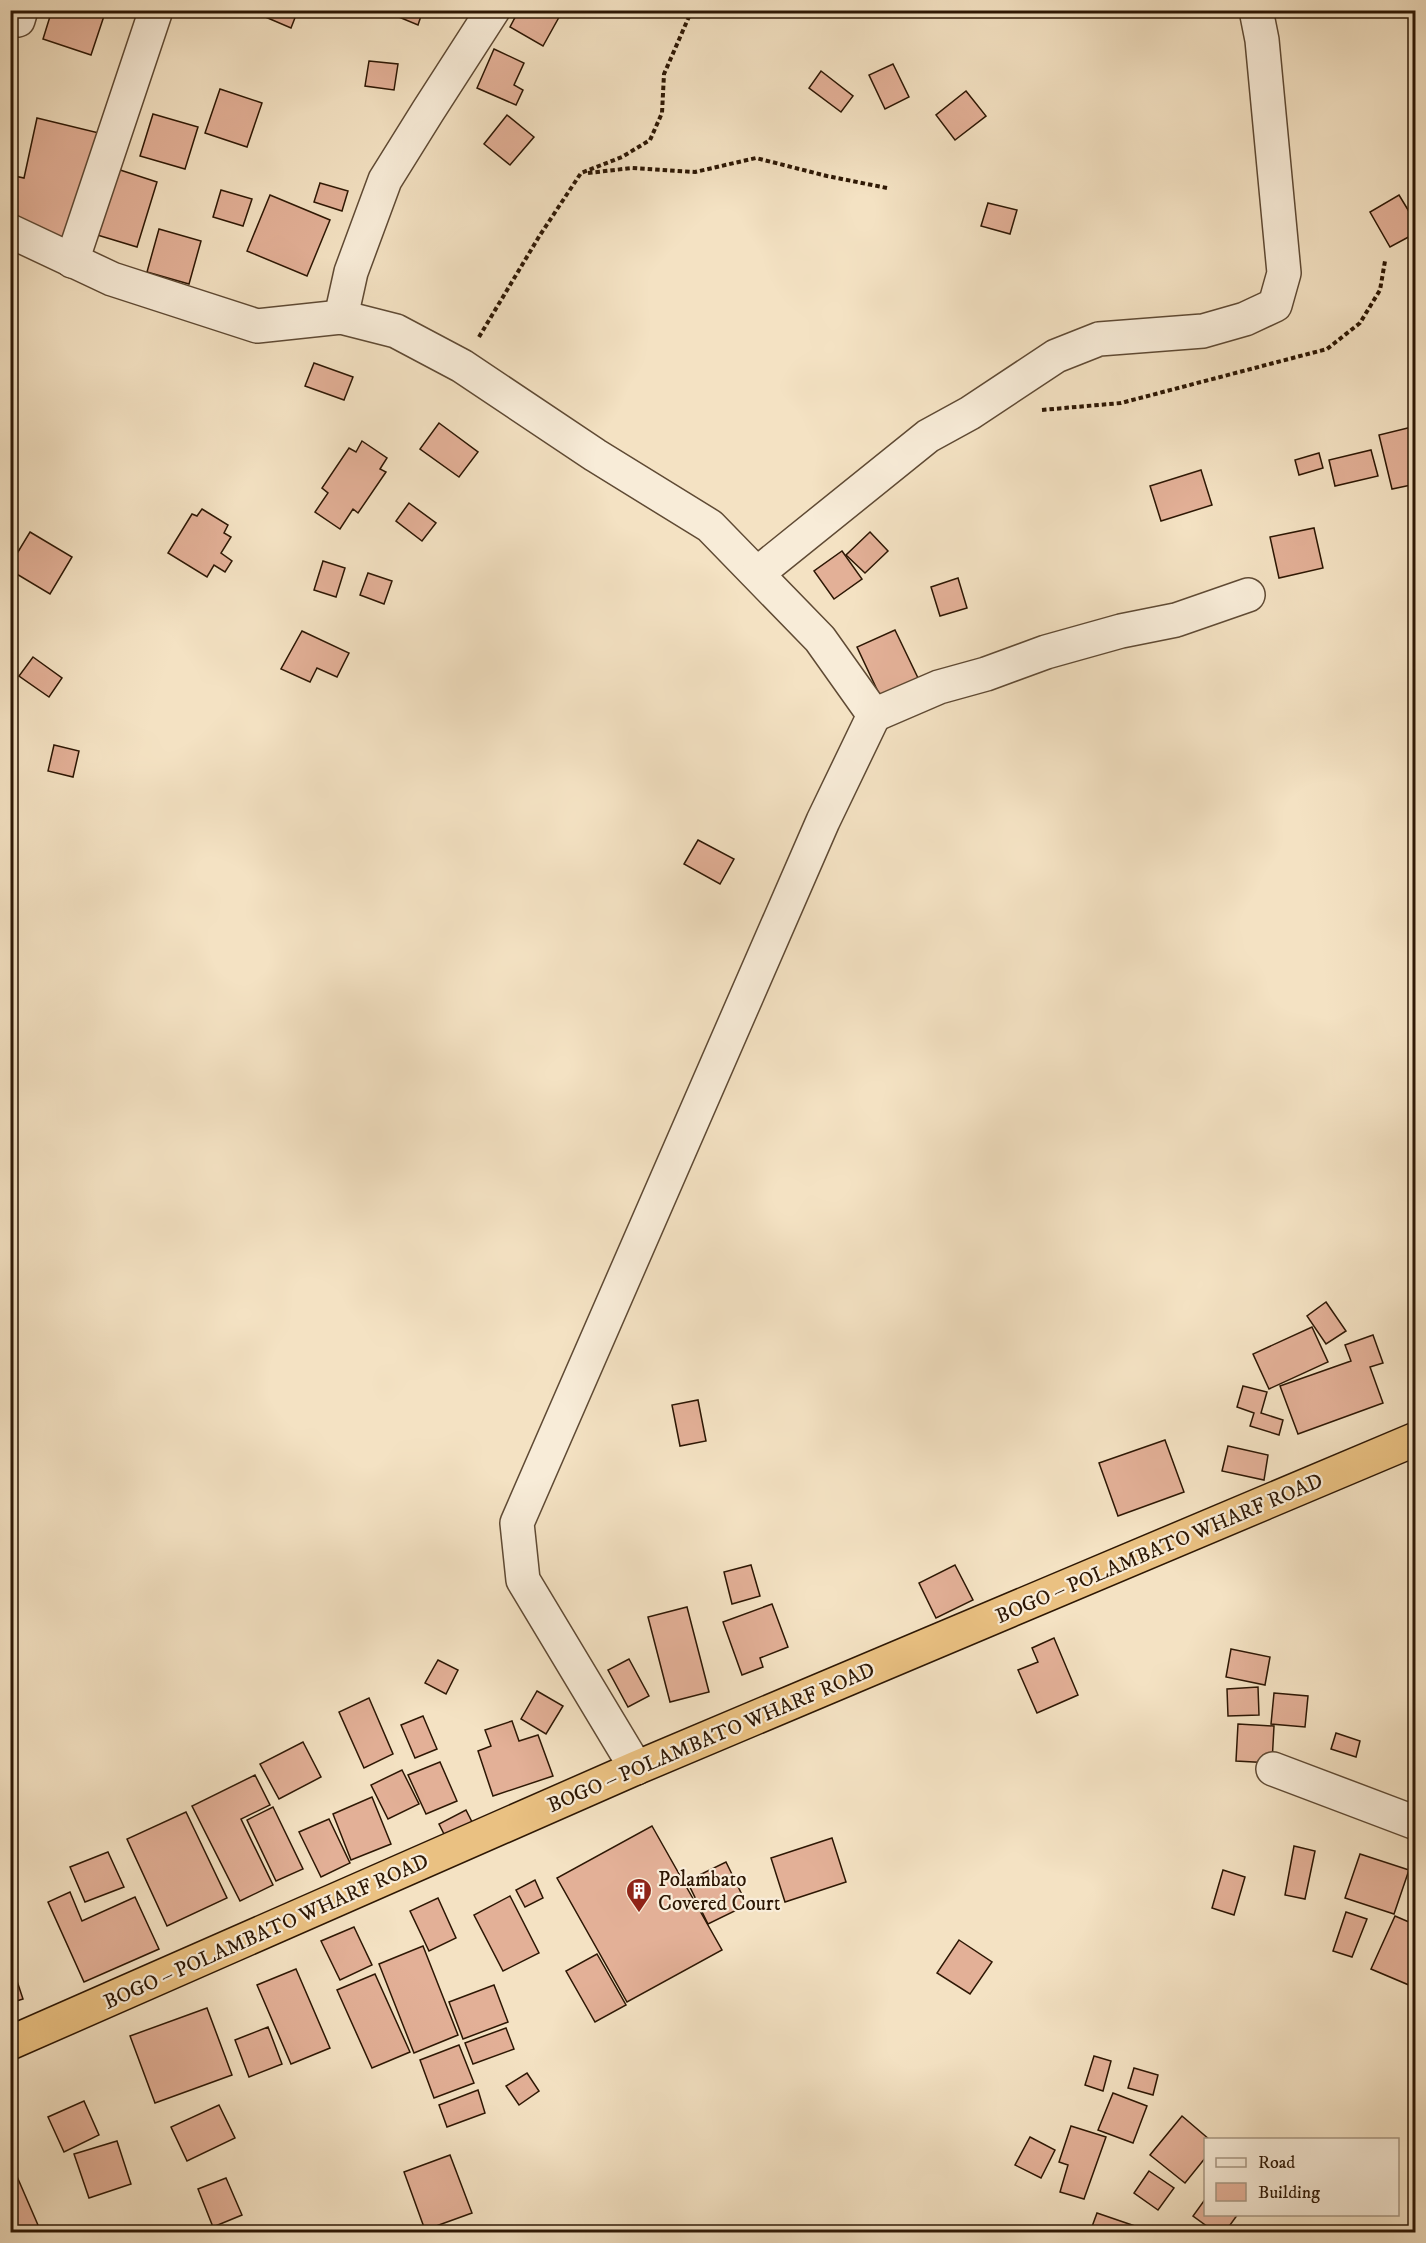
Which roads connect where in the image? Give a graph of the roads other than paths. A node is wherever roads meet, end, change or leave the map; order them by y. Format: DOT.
graph roads {
  1 [pos="156,10"];
  2 [pos="493,10"];
  3 [pos="1256,10"];
  4 [pos="10,231"];
  5 [pos="72,261"];
  6 [pos="341,317"];
  7 [pos="758,573"];
  8 [pos="1248,595"];
  9 [pos="874,715"];
  10 [pos="1416,1439"];
  11 [pos="636,1768"];
  12 [pos="1273,1769"];
  13 [pos="1416,1823"];
  14 [pos="10,2043"];
  1 -- 5 [label="street"];
  2 -- 6 [label="street"];
  3 -- 7 [label="street"];
  4 -- 5 [label="street"];
  5 -- 6 [label="street"];
  6 -- 7 [label="street"];
  7 -- 9 [label="street"];
  8 -- 9 [label="street"];
  9 -- 11 [label="street"];
  10 -- 11 [label="highway, BOGO – POLAMBATO WHARF ROAD"];
  11 -- 14 [label="highway, BOGO – POLAMBATO WHARF ROAD"];
  12 -- 13 [label="street"];
}
